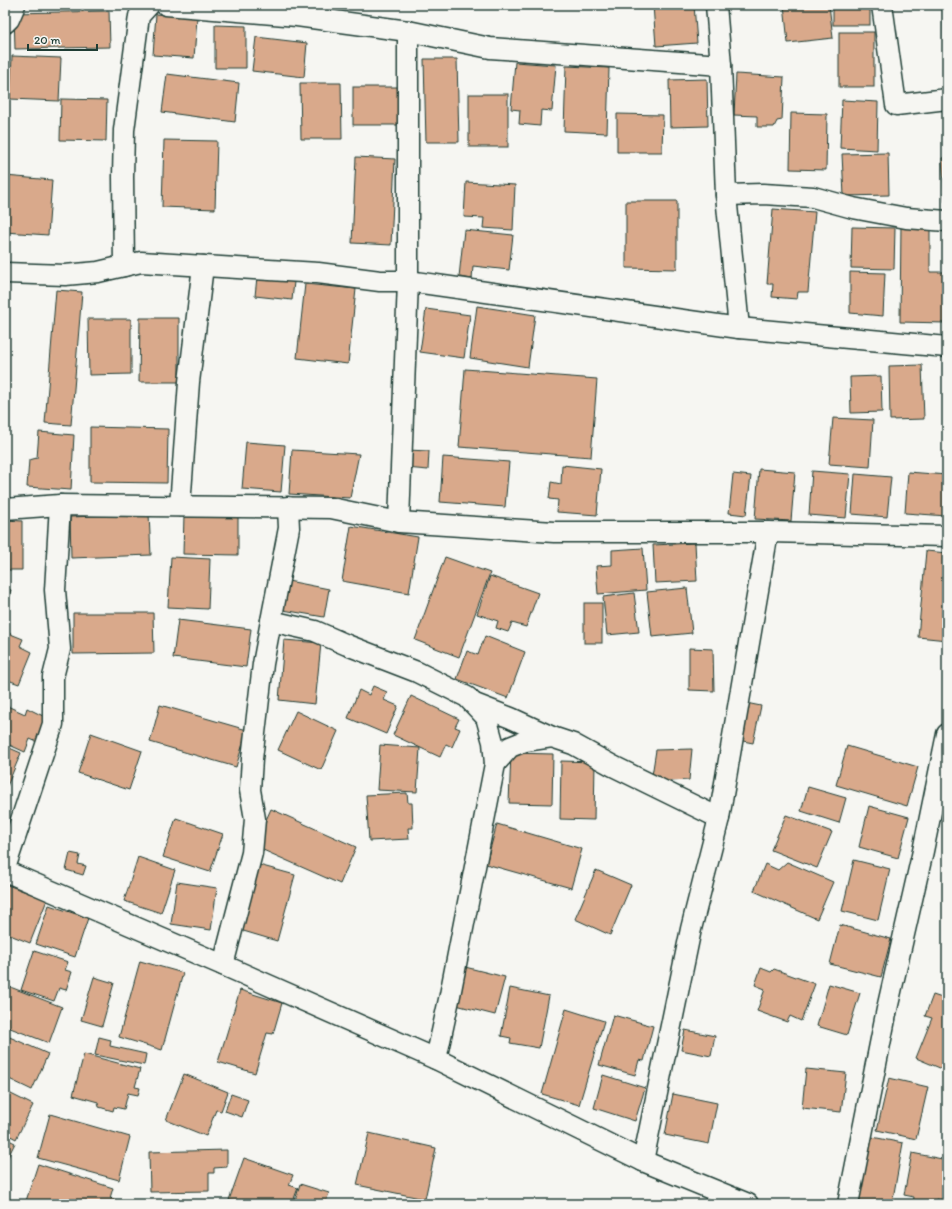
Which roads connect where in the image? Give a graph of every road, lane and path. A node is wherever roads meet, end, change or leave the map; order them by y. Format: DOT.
graph roads {
  1 [pos="15,5"];
  2 [pos="148,5"];
  3 [pos="166,5"];
  4 [pos="716,5"];
  5 [pos="882,5"];
  6 [pos="5,23"];
  7 [pos="408,31"];
  8 [pos="721,65"];
  9 [pos="947,99"];
  10 [pos="726,195"];
  11 [pos="947,221"];
  12 [pos="124,266"];
  13 [pos="203,266"];
  14 [pos="5,273"];
  15 [pos="408,281"];
  16 [pos="739,328"];
  17 [pos="947,347"];
  18 [pos="60,505"];
  19 [pos="180,506"];
  20 [pos="288,507"];
  21 [pos="5,508"];
  22 [pos="398,522"];
  23 [pos="768,532"];
  24 [pos="947,536"];
  25 [pos="271,621"];
  26 [pos="473,703"];
  27 [pos="947,734"];
  28 [pos="552,738"];
  29 [pos="495,764"];
  30 [pos="719,818"];
  31 [pos="5,869"];
  32 [pos="223,965"];
  33 [pos="436,1059"];
  34 [pos="643,1161"];
  35 [pos="748,1204"];
  36 [pos="848,1204"];
  1 -- 6 [label="street"];
  2 -- 12 [label="street"];
  3 -- 7 [label="street"];
  4 -- 8 [label="street"];
  5 -- 9 [label="street"];
  7 -- 8 [label="street"];
  7 -- 15 [label="street"];
  8 -- 10 [label="street"];
  10 -- 11 [label="street"];
  10 -- 16 [label="street"];
  12 -- 13 [label="street"];
  12 -- 14 [label="street"];
  13 -- 15 [label="street"];
  13 -- 19 [label="street"];
  15 -- 16 [label="street"];
  15 -- 22 [label="street"];
  16 -- 17 [label="street"];
  18 -- 19 [label="street"];
  18 -- 21 [label="street"];
  18 -- 31 [label="street"];
  19 -- 20 [label="street"];
  20 -- 22 [label="street"];
  20 -- 25 [label="street"];
  22 -- 23 [label="street"];
  23 -- 24 [label="street"];
  23 -- 30 [label="street"];
  25 -- 26 [label="street"];
  25 -- 32 [label="street"];
  26 -- 28 [label="street"];
  26 -- 29 [label="street"];
  27 -- 36 [label="street"];
  28 -- 29 [label="street"];
  28 -- 30 [label="street"];
  29 -- 33 [label="street"];
  30 -- 34 [label="street"];
  31 -- 32 [label="street"];
  32 -- 33 [label="street"];
  33 -- 34 [label="street"];
  34 -- 35 [label="street"];
}
